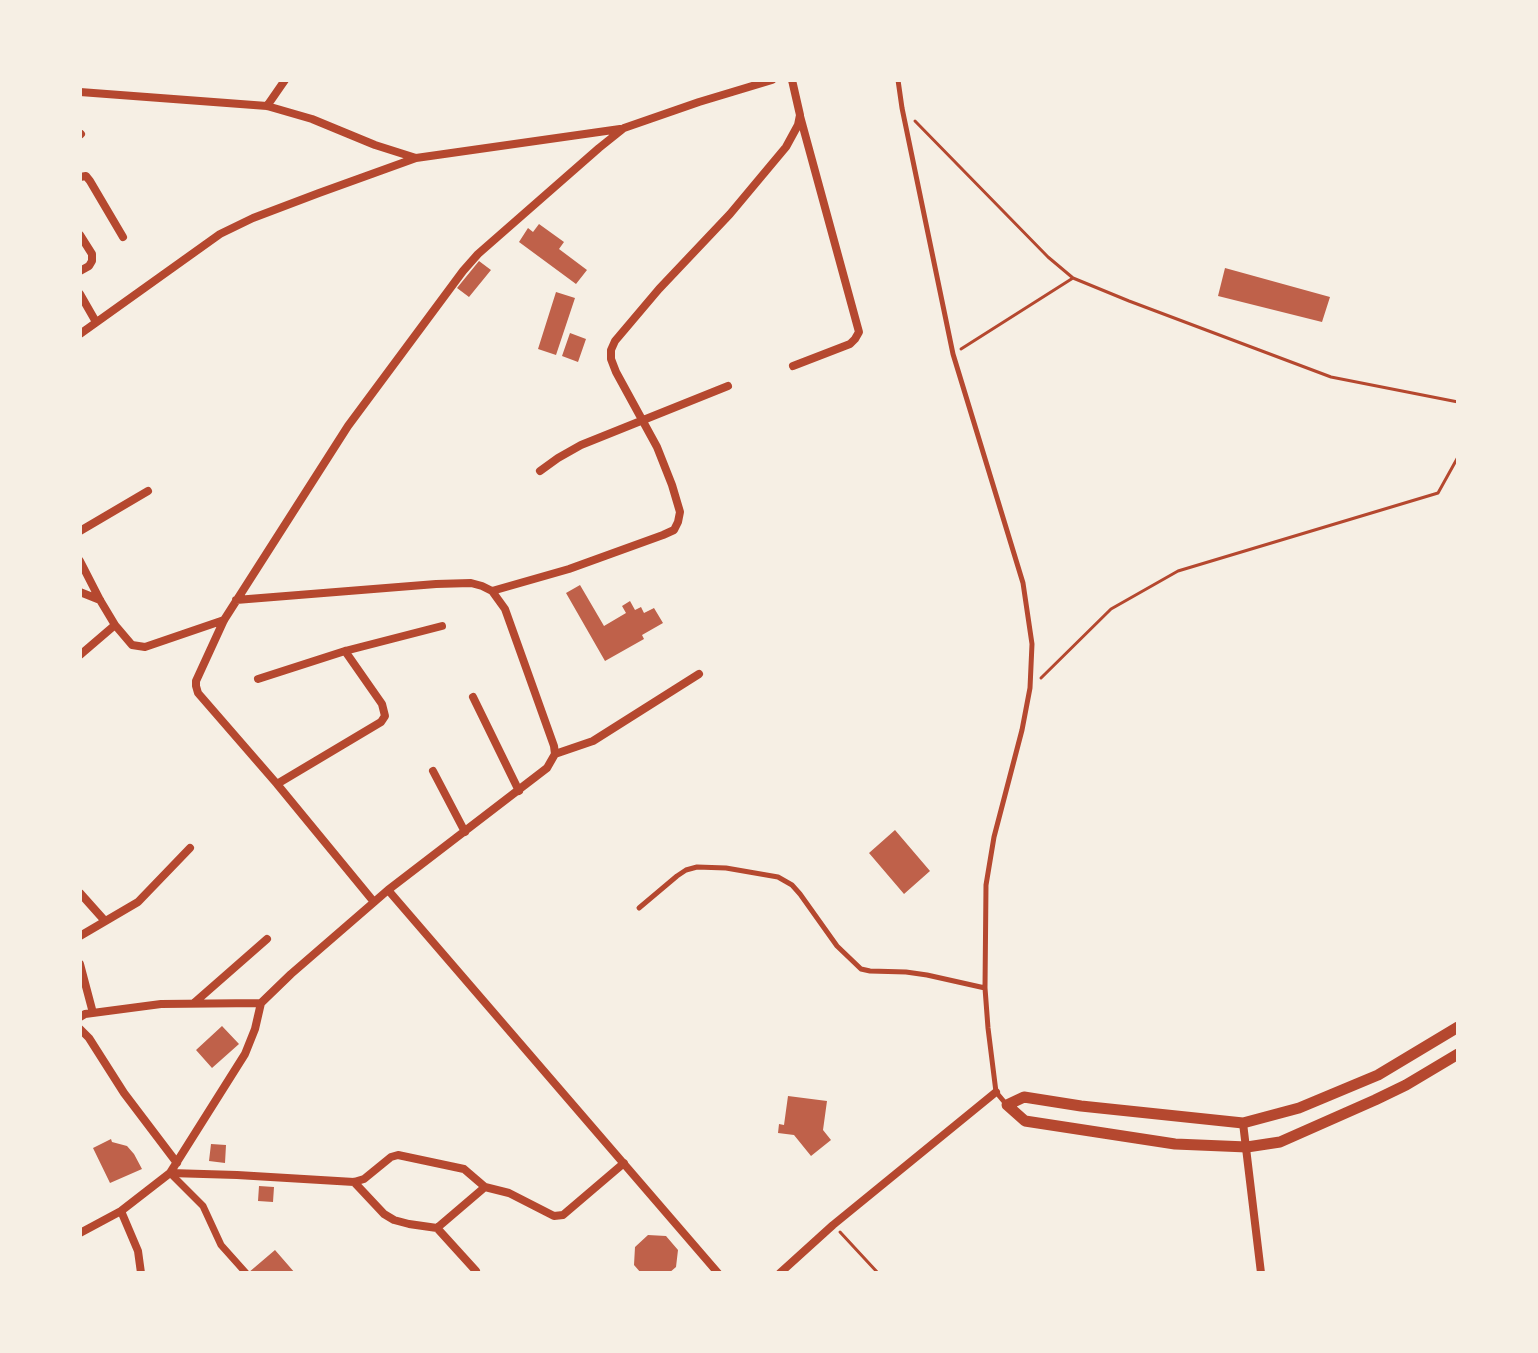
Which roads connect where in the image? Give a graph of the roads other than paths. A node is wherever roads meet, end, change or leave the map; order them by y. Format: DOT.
graph roads {
  1 [pos="285,80"];
  2 [pos="772,80"];
  3 [pos="792,80"];
  4 [pos="898,80"];
  5 [pos="80,92"];
  6 [pos="267,106"];
  7 [pos="800,115"];
  8 [pos="624,128"];
  9 [pos="416,158"];
  10 [pos="80,177"];
  11 [pos="80,235"];
  12 [pos="123,237"];
  13 [pos="80,271"];
  14 [pos="80,294"];
  15 [pos="96,322"];
  16 [pos="80,334"];
  17 [pos="793,366"];
  18 [pos="728,386"];
  19 [pos="643,419"];
  20 [pos="540,471"];
  21 [pos="148,491"];
  22 [pos="80,531"];
  23 [pos="80,561"];
  24 [pos="492,591"];
  25 [pos="80,592"];
  26 [pos="100,600"];
  27 [pos="236,600"];
  28 [pos="224,620"];
  29 [pos="115,625"];
  30 [pos="442,626"];
  31 [pos="345,651"];
  32 [pos="80,655"];
  33 [pos="699,674"];
  34 [pos="258,679"];
  35 [pos="473,697"];
  36 [pos="555,754"];
  37 [pos="433,771"];
  38 [pos="277,784"];
  39 [pos="519,791"];
  40 [pos="465,832"];
  41 [pos="190,848"];
  42 [pos="388,890"];
  43 [pos="80,893"];
  44 [pos="374,902"];
  45 [pos="639,908"];
  46 [pos="105,921"];
  47 [pos="80,936"];
  48 [pos="267,939"];
  49 [pos="80,964"];
  50 [pos="985,988"];
  51 [pos="194,1003"];
  52 [pos="261,1003"];
  53 [pos="93,1013"];
  54 [pos="80,1017"];
  55 [pos="1458,1027"];
  56 [pos="80,1029"];
  57 [pos="1458,1054"];
  58 [pos="996,1092"];
  59 [pos="1007,1105"];
  60 [pos="1243,1123"];
  61 [pos="1247,1147"];
  62 [pos="177,1163"];
  63 [pos="624,1163"];
  64 [pos="170,1173"];
  65 [pos="354,1182"];
  66 [pos="485,1187"];
  67 [pos="121,1211"];
  68 [pos="437,1228"];
  69 [pos="80,1233"];
  70 [pos="476,1271"];
  71 [pos="141,1273"];
  72 [pos="246,1273"];
  73 [pos="718,1273"];
  74 [pos="780,1273"];
  75 [pos="1261,1273"];
  1 -- 6 [label="street"];
  2 -- 8 [label="street"];
  3 -- 7 [label="street"];
  4 -- 50 [label="lane"];
  5 -- 6 [label="street"];
  6 -- 9 [label="street"];
  7 -- 17 [label="street"];
  7 -- 19 [label="street"];
  8 -- 9 [label="street"];
  8 -- 27 [label="street"];
  9 -- 15 [label="street"];
  10 -- 12 [label="street"];
  11 -- 13 [label="street"];
  14 -- 15 [label="street"];
  15 -- 16 [label="street"];
  18 -- 19 [label="street"];
  19 -- 20 [label="street"];
  19 -- 24 [label="street"];
  21 -- 22 [label="street"];
  23 -- 26 [label="street"];
  24 -- 27 [label="street"];
  24 -- 36 [label="street"];
  25 -- 26 [label="street"];
  26 -- 29 [label="street"];
  27 -- 28 [label="street"];
  28 -- 29 [label="street"];
  28 -- 38 [label="street"];
  29 -- 32 [label="street"];
  30 -- 31 [label="street"];
  31 -- 34 [label="street"];
  31 -- 38 [label="street"];
  33 -- 36 [label="street"];
  35 -- 39 [label="street"];
  36 -- 39 [label="street"];
  37 -- 40 [label="street"];
  38 -- 44 [label="street"];
  39 -- 40 [label="street"];
  40 -- 42 [label="street"];
  41 -- 46 [label="street"];
  42 -- 44 [label="street"];
  42 -- 63 [label="street"];
  43 -- 46 [label="street"];
  44 -- 52 [label="street"];
  45 -- 50 [label="lane"];
  46 -- 47 [label="street"];
  48 -- 51 [label="street"];
  49 -- 53 [label="street"];
  50 -- 58 [label="lane"];
  51 -- 52 [label="street"];
  51 -- 53 [label="street"];
  52 -- 62 [label="street"];
  53 -- 54 [label="street"];
  55 -- 60 [label="street"];
  56 -- 62 [label="street"];
  57 -- 61 [label="street"];
  58 -- 59 [label="lane"];
  58 -- 74 [label="street"];
  59 -- 60 [label="street"];
  59 -- 61 [label="street"];
  60 -- 61 [label="street"];
  61 -- 75 [label="street"];
  62 -- 64 [label="street"];
  63 -- 66 [label="street"];
  63 -- 73 [label="street"];
  64 -- 65 [label="street"];
  64 -- 67 [label="street"];
  64 -- 72 [label="street"];
  65 -- 66 [label="street"];
  65 -- 68 [label="street"];
  66 -- 68 [label="street"];
  67 -- 69 [label="street"];
  67 -- 71 [label="street"];
  68 -- 70 [label="street"];
}
